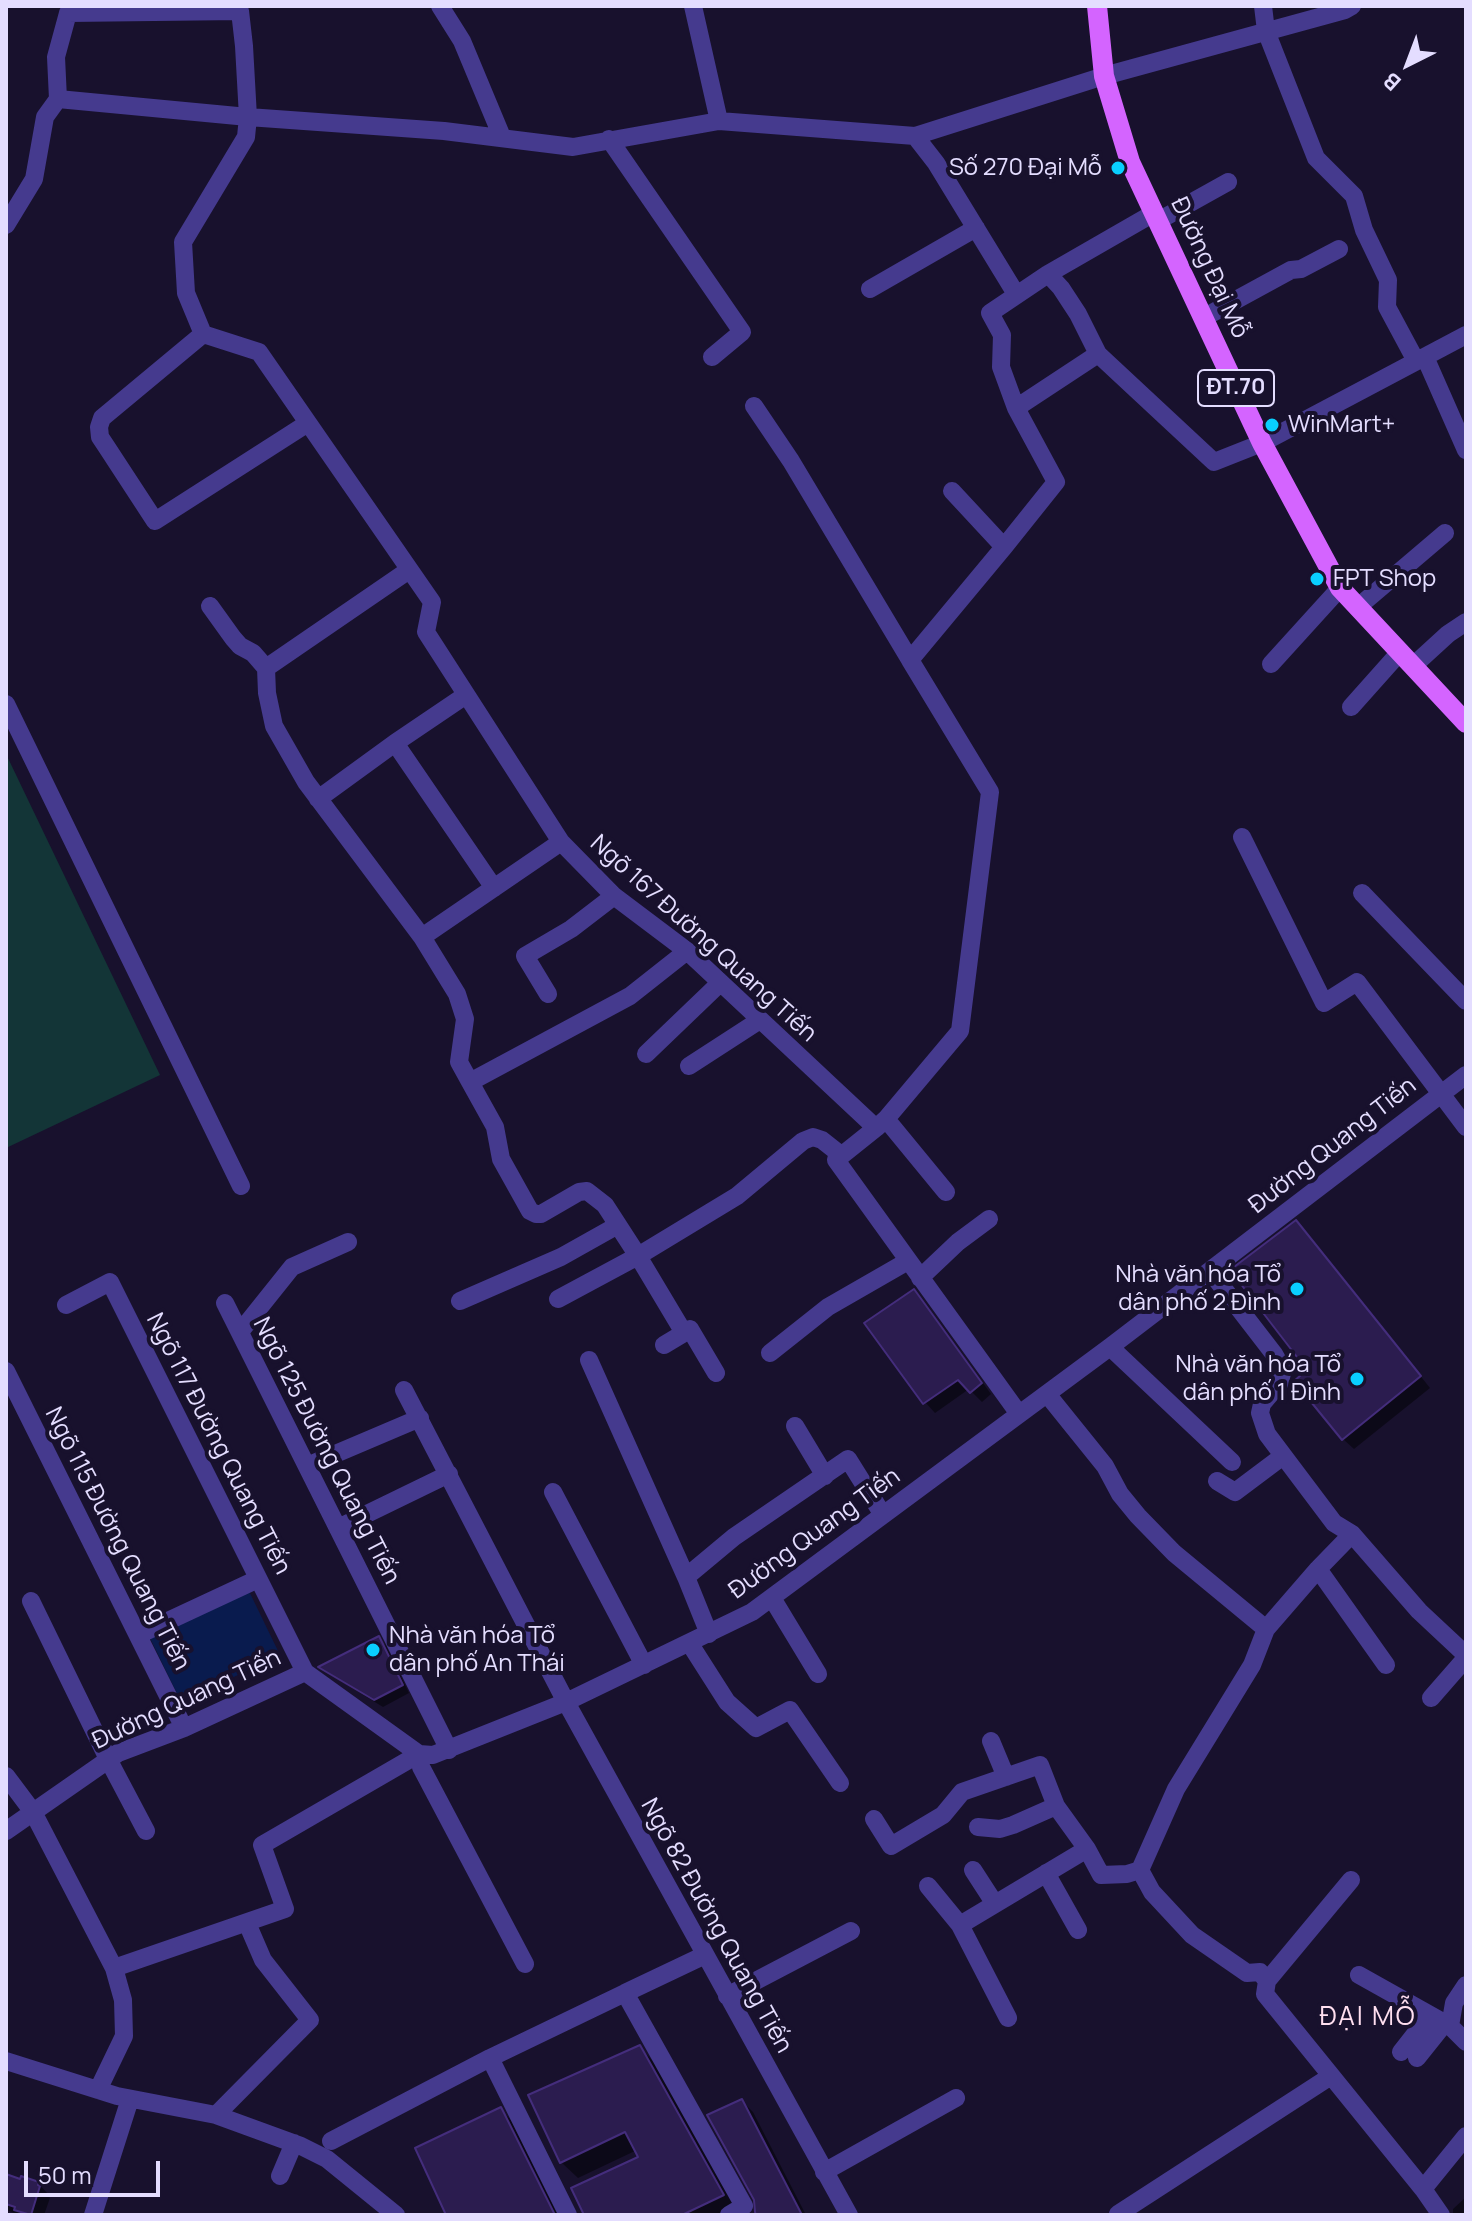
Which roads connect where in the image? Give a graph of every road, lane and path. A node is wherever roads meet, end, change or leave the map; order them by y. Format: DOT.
graph roads {
  1 [pos="440,6"];
  2 [pos="1097,6"];
  3 [pos="1263,6"];
  4 [pos="1352,6"];
  5 [pos="696,7"];
  6 [pos="70,8"];
  7 [pos="1266,31"];
  8 [pos="1104,76"];
  9 [pos="58,99"];
  10 [pos="248,117"];
  11 [pos="719,121"];
  12 [pos="915,136"];
  13 [pos="502,137"];
  14 [pos="609,139"];
  15 [pos="1228,182"];
  16 [pos="1156,217"];
  17 [pos="6,225"];
  18 [pos="976,228"];
  19 [pos="1339,249"];
  20 [pos="1048,274"];
  21 [pos="870,289"];
  22 [pos="1016,294"];
  23 [pos="1203,318"];
  24 [pos="203,334"];
  25 [pos="1466,335"];
  26 [pos="1098,354"];
  27 [pos="712,357"];
  28 [pos="1420,359"];
  29 [pos="754,406"];
  30 [pos="1016,408"];
  31 [pos="308,423"];
  32 [pos="1262,443"];
  33 [pos="1466,450"];
  34 [pos="952,491"];
  35 [pos="1445,533"];
  36 [pos="1004,547"];
  37 [pos="409,570"];
  38 [pos="1340,588"];
  39 [pos="210,606"];
  40 [pos="1358,607"];
  41 [pos="1466,622"];
  42 [pos="1407,659"];
  43 [pos="910,660"];
  44 [pos="1271,664"];
  45 [pos="266,668"];
  46 [pos="466,695"];
  47 [pos="6,704"];
  48 [pos="1351,707"];
  49 [pos="1466,723"];
  50 [pos="395,743"];
  51 [pos="318,799"];
  52 [pos="1242,837"];
  53 [pos="561,842"];
  54 [pos="494,888"];
  55 [pos="1362,893"];
  56 [pos="614,896"];
  57 [pos="422,937"];
  58 [pos="687,951"];
  59 [pos="720,983"];
  60 [pos="548,994"];
  61 [pos="1466,1001"];
  62 [pos="760,1020"];
  63 [pos="646,1054"];
  64 [pos="689,1066"];
  65 [pos="1466,1075"];
  66 [pos="470,1082"];
  67 [pos="1441,1094"];
  68 [pos="881,1124"];
  69 [pos="1466,1127"];
  70 [pos="841,1155"];
  71 [pos="241,1186"];
  72 [pos="946,1192"];
  73 [pos="989,1219"];
  74 [pos="618,1225"];
  75 [pos="348,1242"];
  76 [pos="638,1256"];
  77 [pos="908,1261"];
  78 [pos="1210,1271"];
  79 [pos="920,1278"];
  80 [pos="558,1299"];
  81 [pos="460,1301"];
  82 [pos="225,1303"];
  83 [pos="66,1305"];
  84 [pos="240,1332"];
  85 [pos="684,1333"];
  86 [pos="664,1345"];
  87 [pos="1110,1347"];
  88 [pos="770,1353"];
  89 [pos="589,1360"];
  90 [pos="6,1371"];
  91 [pos="716,1373"];
  92 [pos="404,1390"];
  93 [pos="1047,1394"];
  94 [pos="1019,1414"];
  95 [pos="420,1418"];
  96 [pos="795,1426"];
  97 [pos="1283,1456"];
  98 [pos="1232,1462"];
  99 [pos="307,1466"];
  100 [pos="449,1474"];
  101 [pos="825,1476"];
  102 [pos="1217,1481"];
  103 [pos="553,1492"];
  104 [pos="883,1515"];
  105 [pos="338,1528"];
  106 [pos="1352,1534"];
  107 [pos="1318,1569"];
  108 [pos="686,1577"];
  109 [pos="258,1579"];
  110 [pos="772,1598"];
  111 [pos="31,1601"];
  112 [pos="1266,1629"];
  113 [pos="709,1634"];
  114 [pos="138,1635"];
  115 [pos="690,1644"];
  116 [pos="1466,1657"];
  117 [pos="644,1665"];
  118 [pos="1386,1665"];
  119 [pos="305,1672"];
  120 [pos="818,1674"];
  121 [pos="1431,1698"];
  122 [pos="566,1702"];
  123 [pos="184,1728"];
  124 [pos="991,1741"];
  125 [pos="449,1750"];
  126 [pos="419,1754"];
  127 [pos="108,1759"];
  128 [pos="6,1776"];
  129 [pos="1006,1777"];
  130 [pos="840,1783"];
  131 [pos="1056,1806"];
  132 [pos="33,1812"];
  133 [pos="874,1819"];
  134 [pos="978,1827"];
  135 [pos="6,1831"];
  136 [pos="146,1831"];
  137 [pos="1087,1849"];
  138 [pos="973,1870"];
  139 [pos="1140,1870"];
  140 [pos="1046,1873"];
  141 [pos="1351,1880"];
  142 [pos="928,1886"];
  143 [pos="995,1904"];
  144 [pos="247,1923"];
  145 [pos="960,1925"];
  146 [pos="1078,1930"];
  147 [pos="851,1931"];
  148 [pos="705,1955"];
  149 [pos="525,1964"];
  150 [pos="114,1968"];
  151 [pos="1359,1975"];
  152 [pos="1267,1981"];
  153 [pos="1466,1985"];
  154 [pos="625,1993"];
  155 [pos="727,1996"];
  156 [pos="1008,2018"];
  157 [pos="1442,2021"];
  158 [pos="1466,2042"];
  159 [pos="1409,2055"];
  160 [pos="490,2058"];
  161 [pos="6,2061"];
  162 [pos="1331,2076"];
  163 [pos="98,2090"];
  164 [pos="956,2098"];
  165 [pos="130,2099"];
  166 [pos="216,2115"];
  167 [pos="1466,2136"];
  168 [pos="331,2141"];
  169 [pos="294,2143"];
  170 [pos="824,2172"];
  171 [pos="280,2176"];
  172 [pos="1423,2189"];
  173 [pos="1118,2214"];
  174 [pos="93,2215"];
  175 [pos="396,2215"];
  176 [pos="568,2215"];
  177 [pos="729,2215"];
  178 [pos="849,2215"];
  179 [pos="1441,2215"];
  1 -- 13 [label="street"];
  2 -- 8 [label="main road, Đường Đại Mỗ / ĐT.70"];
  3 -- 7 [label="street"];
  4 -- 7 [label="street"];
  5 -- 11 [label="street"];
  6 -- 9 [label="street"];
  6 -- 10 [label="street"];
  7 -- 8 [label="street"];
  7 -- 28 [label="street"];
  8 -- 12 [label="street"];
  8 -- 16 [label="main road, Đường Đại Mỗ / ĐT.70"];
  9 -- 10 [label="street"];
  9 -- 17 [label="street"];
  10 -- 13 [label="street"];
  10 -- 24 [label="street"];
  11 -- 12 [label="street"];
  11 -- 14 [label="street"];
  12 -- 18 [label="street"];
  13 -- 14 [label="street"];
  14 -- 27 [label="street"];
  15 -- 16 [label="street"];
  16 -- 20 [label="street"];
  16 -- 23 [label="main road, Đường Đại Mỗ / ĐT.70"];
  18 -- 21 [label="street"];
  18 -- 22 [label="street"];
  19 -- 23 [label="street"];
  20 -- 22 [label="street"];
  20 -- 26 [label="street"];
  22 -- 30 [label="street"];
  23 -- 32 [label="main road, Đường Đại Mỗ / ĐT.70"];
  24 -- 31 [label="street, Ngõ 167 Đường Quang Tiến"];
  24 -- 31 [label="street"];
  25 -- 28 [label="street"];
  26 -- 30 [label="street"];
  26 -- 32 [label="street"];
  28 -- 32 [label="street"];
  28 -- 33 [label="street"];
  29 -- 43 [label="street"];
  30 -- 36 [label="street"];
  31 -- 37 [label="street, Ngõ 167 Đường Quang Tiến"];
  32 -- 38 [label="main road, Đường Đại Mỗ / ĐT.70"];
  34 -- 36 [label="street"];
  35 -- 40 [label="street"];
  36 -- 43 [label="street"];
  37 -- 45 [label="street"];
  37 -- 46 [label="street, Ngõ 167 Đường Quang Tiến"];
  38 -- 40 [label="main road, Đường Đại Mỗ / ĐT.70"];
  38 -- 44 [label="street"];
  39 -- 45 [label="street"];
  40 -- 42 [label="main road, Đường Đại Mỗ / ĐT.70"];
  41 -- 42 [label="street"];
  42 -- 48 [label="street"];
  42 -- 49 [label="main road, Đường Đại Mỗ / ĐT.70"];
  43 -- 68 [label="street"];
  45 -- 51 [label="street"];
  46 -- 50 [label="street"];
  46 -- 53 [label="street, Ngõ 167 Đường Quang Tiến"];
  47 -- 71 [label="street"];
  50 -- 51 [label="street"];
  50 -- 54 [label="street"];
  51 -- 57 [label="street"];
  52 -- 67 [label="street"];
  53 -- 54 [label="street"];
  53 -- 56 [label="street, Ngõ 167 Đường Quang Tiến"];
  54 -- 57 [label="street"];
  55 -- 61 [label="street"];
  56 -- 58 [label="street, Ngõ 167 Đường Quang Tiến"];
  56 -- 60 [label="street"];
  57 -- 66 [label="street"];
  58 -- 59 [label="street, Ngõ 167 Đường Quang Tiến"];
  58 -- 66 [label="street"];
  59 -- 62 [label="street, Ngõ 167 Đường Quang Tiến"];
  59 -- 63 [label="street"];
  62 -- 64 [label="street"];
  62 -- 68 [label="street, Ngõ 167 Đường Quang Tiến"];
  65 -- 67 [label="street, Đường Quang Tiến"];
  66 -- 74 [label="street"];
  67 -- 69 [label="street"];
  67 -- 78 [label="street, Đường Quang Tiến"];
  68 -- 70 [label="street"];
  68 -- 72 [label="street, Ngõ 167 Đường Quang Tiến"];
  70 -- 76 [label="street"];
  70 -- 77 [label="street"];
  73 -- 79 [label="street"];
  74 -- 76 [label="street"];
  74 -- 81 [label="street"];
  75 -- 84 [label="street"];
  76 -- 80 [label="street"];
  76 -- 85 [label="street"];
  77 -- 79 [label="street"];
  77 -- 88 [label="street"];
  78 -- 87 [label="street, Đường Quang Tiến"];
  78 -- 97 [label="street"];
  79 -- 94 [label="street"];
  82 -- 84 [label="street, Ngõ 125 Đường Quang Tiến"];
  83 -- 109 [label="street, Ngõ 117 Đường Quang Tiến"];
  84 -- 99 [label="street, Ngõ 125 Đường Quang Tiến"];
  85 -- 86 [label="street"];
  85 -- 91 [label="street"];
  87 -- 93 [label="street, Đường Quang Tiến"];
  87 -- 98 [label="street"];
  89 -- 108 [label="street"];
  90 -- 114 [label="street, Ngõ 115 Đường Quang Tiến"];
  92 -- 95 [label="street, Ngõ 82 Đường Quang Tiến"];
  93 -- 94 [label="street, Đường Quang Tiến"];
  93 -- 112 [label="street"];
  94 -- 104 [label="street, Đường Quang Tiến"];
  95 -- 99 [label="street"];
  95 -- 100 [label="street, Ngõ 82 Đường Quang Tiến"];
  96 -- 101 [label="street"];
  97 -- 102 [label="street"];
  97 -- 106 [label="street"];
  99 -- 105 [label="street, Ngõ 125 Đường Quang Tiến"];
  100 -- 105 [label="street"];
  100 -- 122 [label="street, Ngõ 82 Đường Quang Tiến"];
  101 -- 104 [label="street"];
  101 -- 108 [label="street"];
  103 -- 117 [label="street"];
  104 -- 110 [label="street, Đường Quang Tiến"];
  105 -- 125 [label="street, Ngõ 125 Đường Quang Tiến"];
  106 -- 107 [label="street"];
  106 -- 116 [label="street"];
  107 -- 112 [label="street"];
  107 -- 118 [label="street"];
  108 -- 113 [label="street"];
  109 -- 114 [label="street"];
  109 -- 119 [label="street, Ngõ 117 Đường Quang Tiến"];
  110 -- 113 [label="street, Đường Quang Tiến"];
  110 -- 120 [label="street"];
  111 -- 127 [label="street"];
  112 -- 139 [label="street"];
  113 -- 115 [label="street, Đường Quang Tiến"];
  114 -- 123 [label="street, Ngõ 115 Đường Quang Tiến"];
  115 -- 117 [label="street, Đường Quang Tiến"];
  115 -- 130 [label="street"];
  116 -- 121 [label="street"];
  117 -- 122 [label="street, Đường Quang Tiến"];
  119 -- 123 [label="street, Đường Quang Tiến"];
  119 -- 126 [label="street, Đường Quang Tiến"];
  122 -- 125 [label="street, Đường Quang Tiến"];
  122 -- 148 [label="street, Ngõ 82 Đường Quang Tiến"];
  123 -- 127 [label="street, Đường Quang Tiến"];
  124 -- 129 [label="street"];
  125 -- 126 [label="street, Đường Quang Tiến"];
  126 -- 144 [label="street"];
  126 -- 149 [label="street"];
  127 -- 132 [label="street, Đường Quang Tiến"];
  127 -- 136 [label="street"];
  128 -- 132 [label="street"];
  129 -- 131 [label="street"];
  129 -- 133 [label="street"];
  131 -- 134 [label="street"];
  131 -- 137 [label="street"];
  132 -- 135 [label="street, Đường Quang Tiến"];
  132 -- 150 [label="street"];
  137 -- 139 [label="street"];
  137 -- 140 [label="street"];
  138 -- 143 [label="street"];
  139 -- 152 [label="street"];
  140 -- 143 [label="street"];
  140 -- 146 [label="street"];
  141 -- 152 [label="street"];
  142 -- 145 [label="street"];
  143 -- 145 [label="street"];
  144 -- 150 [label="street"];
  144 -- 166 [label="street"];
  145 -- 156 [label="street"];
  147 -- 155 [label="street"];
  148 -- 154 [label="street"];
  148 -- 155 [label="street, Ngõ 82 Đường Quang Tiến"];
  150 -- 163 [label="street"];
  151 -- 157 [label="street"];
  152 -- 162 [label="street"];
  153 -- 157 [label="street"];
  154 -- 160 [label="street"];
  154 -- 177 [label="street"];
  155 -- 170 [label="street, Ngõ 82 Đường Quang Tiến"];
  157 -- 158 [label="street"];
  157 -- 159 [label="street"];
  160 -- 168 [label="street"];
  160 -- 176 [label="street"];
  161 -- 163 [label="street"];
  162 -- 172 [label="street"];
  162 -- 173 [label="street"];
  163 -- 165 [label="street"];
  164 -- 170 [label="street"];
  165 -- 166 [label="street"];
  165 -- 174 [label="street"];
  166 -- 169 [label="street"];
  167 -- 172 [label="street"];
  169 -- 171 [label="street"];
  169 -- 175 [label="street"];
  170 -- 178 [label="street, Ngõ 82 Đường Quang Tiến"];
  172 -- 179 [label="street"];
}
